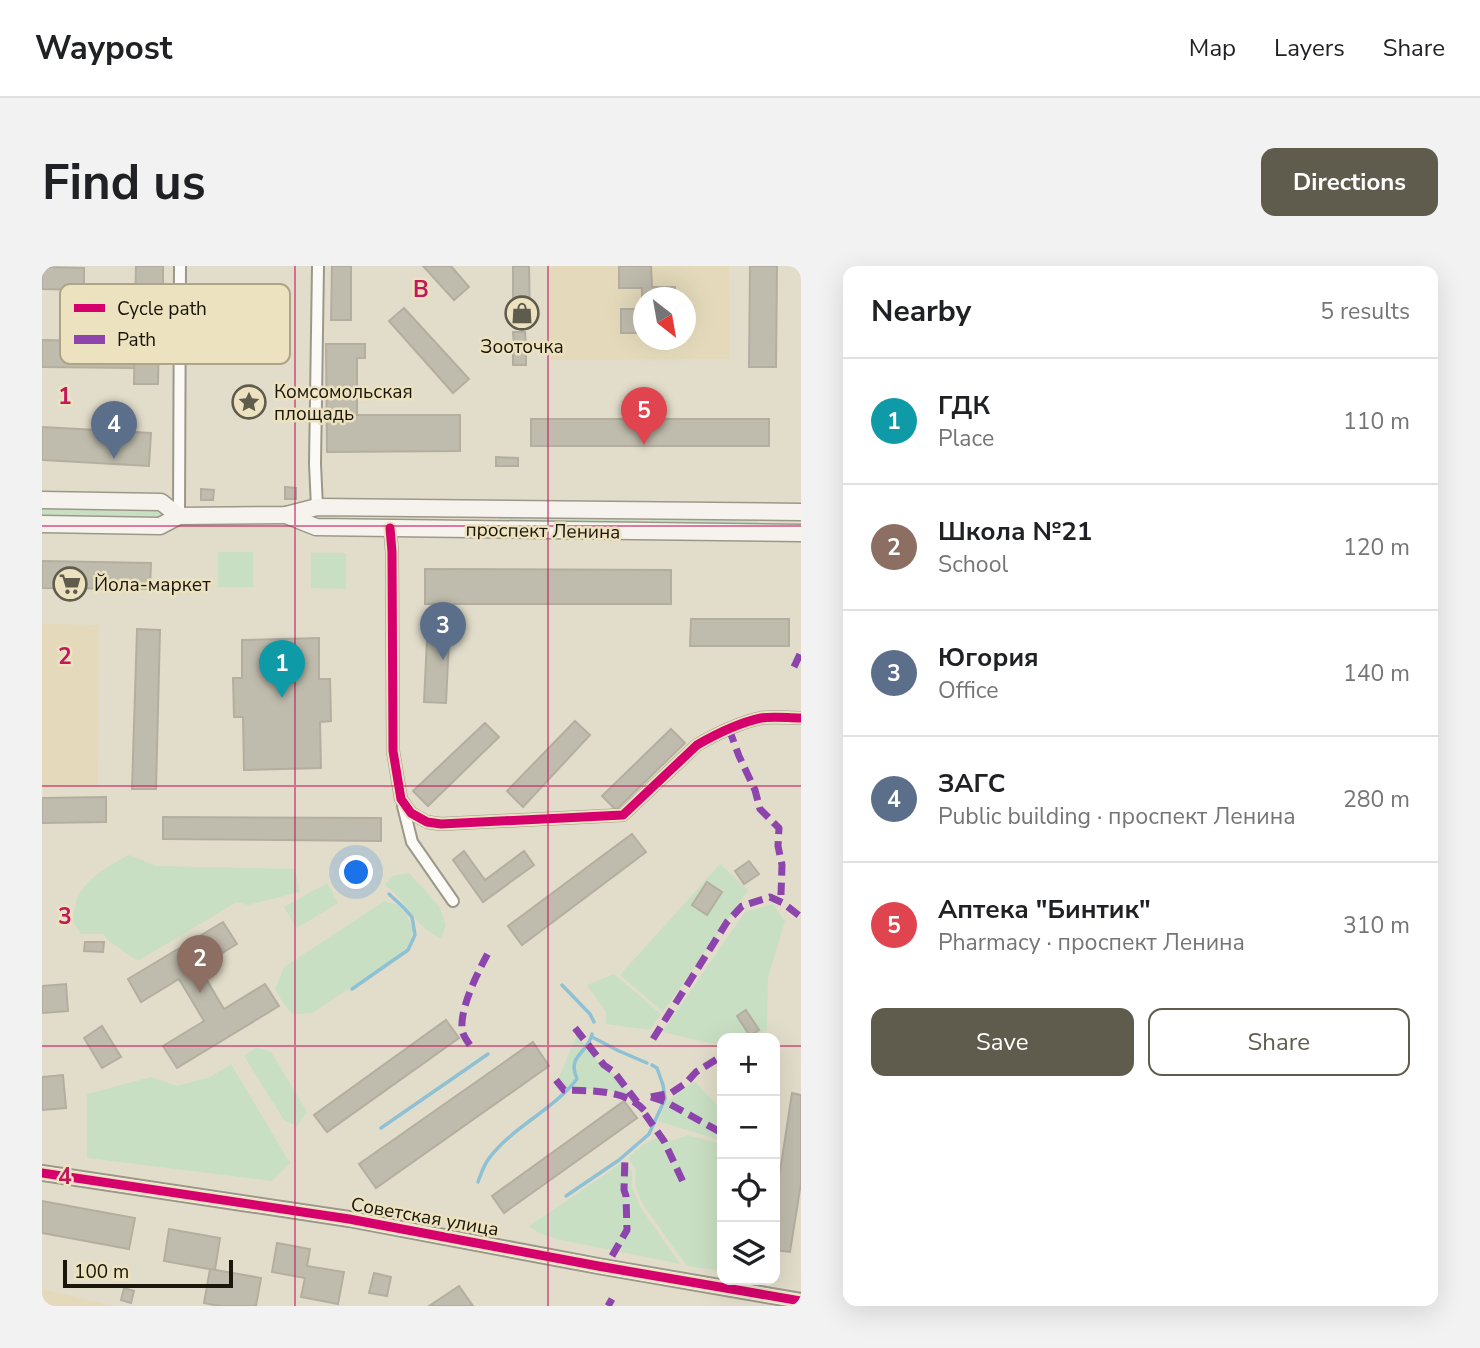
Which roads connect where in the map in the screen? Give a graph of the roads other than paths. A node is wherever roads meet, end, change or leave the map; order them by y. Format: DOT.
graph roads {
  1 [pos="180,266"];
  2 [pos="318,266"];
  3 [pos="180,284"];
  4 [pos="180,364"];
  5 [pos="42,500"];
  6 [pos="317,507"];
  7 [pos="801,512"];
  8 [pos="286,515"];
  9 [pos="179,516"];
  10 [pos="42,524"];
  11 [pos="390,528"];
  12 [pos="801,533"];
  13 [pos="801,718"];
  14 [pos="401,799"];
  15 [pos="453,901"];
  16 [pos="42,1173"];
  17 [pos="801,1301"];
  1 -- 3 [label="street"];
  2 -- 6 [label="street"];
  4 -- 9 [label="street"];
  5 -- 9 [label="main road, проспект Ленина"];
  6 -- 7 [label="main road, проспект Ленина"];
  6 -- 8 [label="main road, проспект Ленина"];
  8 -- 9 [label="main road, проспект Ленина"];
  8 -- 11 [label="main road, проспект Ленина"];
  9 -- 10 [label="main road, проспект Ленина"];
  11 -- 12 [label="main road, проспект Ленина"];
  11 -- 14 [label="street"];
  13 -- 14 [label="street"];
  14 -- 15 [label="street"];
  16 -- 17 [label="street, Советская улица"];
}
